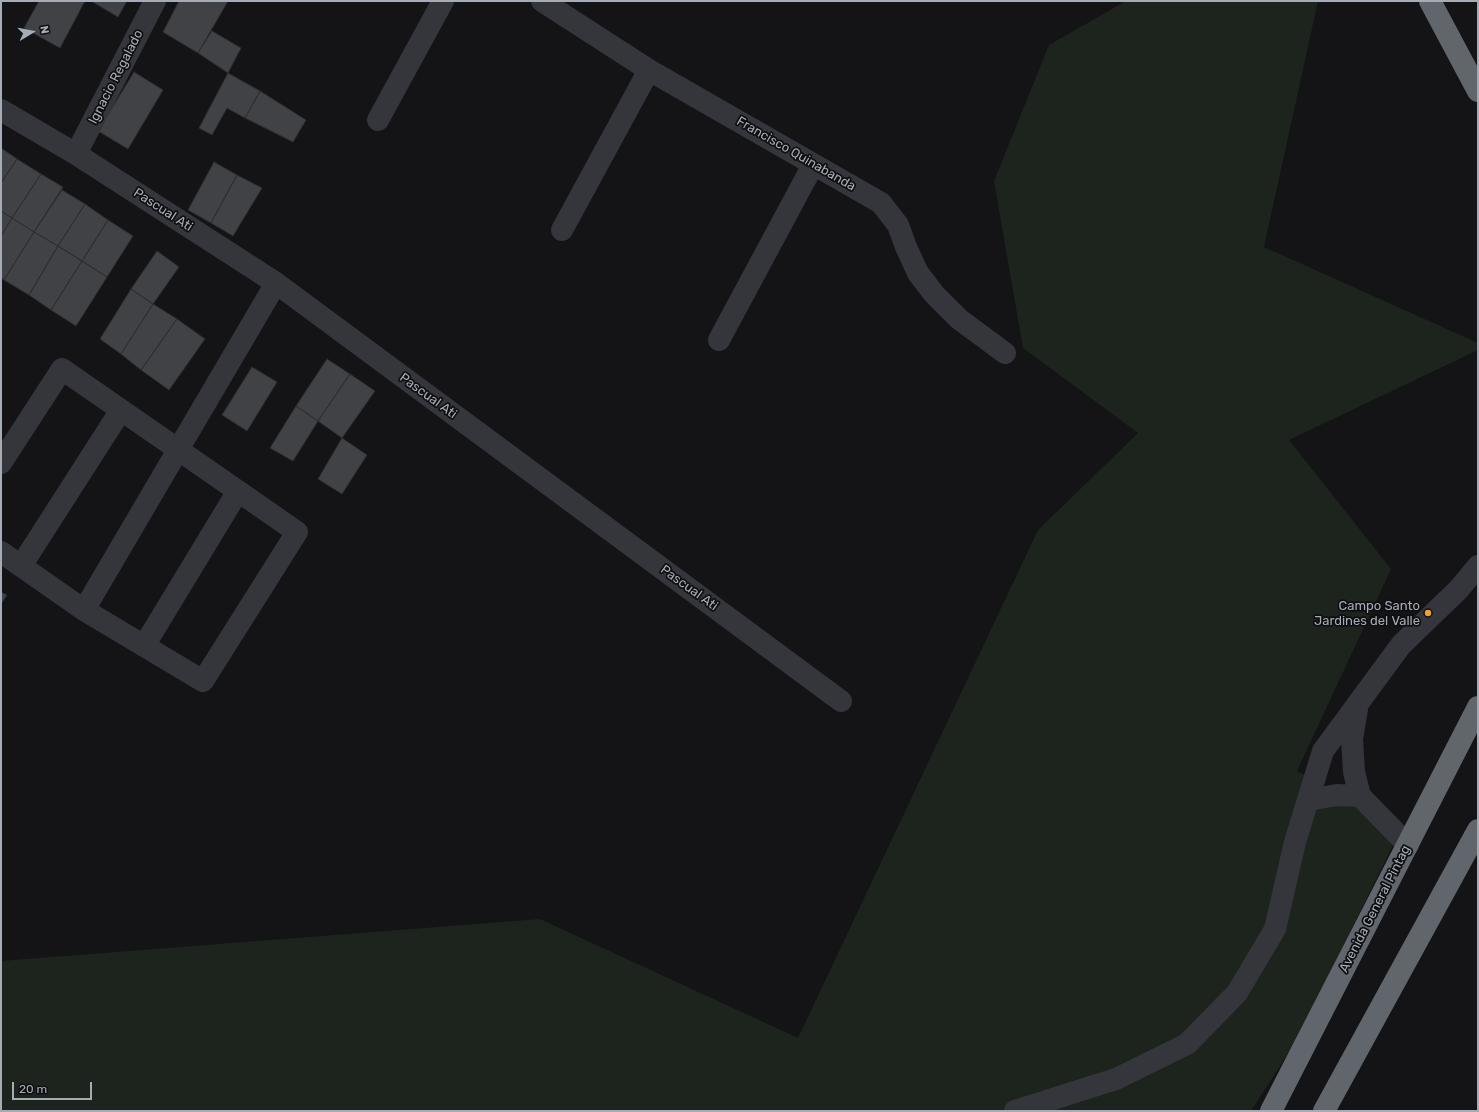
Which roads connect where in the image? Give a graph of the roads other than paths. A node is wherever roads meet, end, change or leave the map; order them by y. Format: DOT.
graph roads {
  1 [pos="155,1"];
  2 [pos="443,1"];
  3 [pos="542,1"];
  4 [pos="1430,1"];
  5 [pos="649,70"];
  6 [pos="1478,91"];
  7 [pos="1,110"];
  8 [pos="378,120"];
  9 [pos="76,154"];
  10 [pos="813,165"];
  11 [pos="562,230"];
  12 [pos="276,283"];
  13 [pos="719,340"];
  14 [pos="1005,353"];
  15 [pos="121,410"];
  16 [pos="179,450"];
  17 [pos="1,463"];
  18 [pos="238,491"];
  19 [pos="1,552"];
  20 [pos="21,566"];
  21 [pos="1478,566"];
  22 [pos="84,610"];
  23 [pos="144,646"];
  24 [pos="841,701"];
  25 [pos="1359,702"];
  26 [pos="1478,707"];
  27 [pos="1360,796"];
  28 [pos="1308,800"];
  29 [pos="1478,830"];
  30 [pos="1408,845"];
  31 [pos="1273,1107"];
  32 [pos="1015,1111"];
  33 [pos="1324,1111"];
  1 -- 9 [label="street, Ignacio Regalado"];
  2 -- 8 [label="street"];
  3 -- 5 [label="street, Francisco Quinabanda"];
  4 -- 6 [label="highway"];
  5 -- 10 [label="street, Francisco Quinabanda"];
  5 -- 11 [label="street"];
  7 -- 9 [label="street, Pascual Ati"];
  9 -- 12 [label="street, Pascual Ati"];
  10 -- 13 [label="street"];
  10 -- 14 [label="street, Francisco Quinabanda"];
  12 -- 16 [label="street"];
  12 -- 24 [label="street, Pascual Ati"];
  15 -- 16 [label="street"];
  15 -- 17 [label="street"];
  15 -- 20 [label="street"];
  16 -- 18 [label="street"];
  16 -- 22 [label="street"];
  18 -- 23 [label="street"];
  18 -- 23 [label="street"];
  19 -- 20 [label="street"];
  20 -- 22 [label="street"];
  21 -- 25 [label="street"];
  22 -- 23 [label="street"];
  25 -- 27 [label="street"];
  25 -- 28 [label="street"];
  26 -- 30 [label="highway, Avenida General Pintag"];
  27 -- 28 [label="street"];
  27 -- 30 [label="street"];
  28 -- 32 [label="street"];
  29 -- 33 [label="highway"];
  30 -- 31 [label="highway, Avenida General Pintag"];
}
